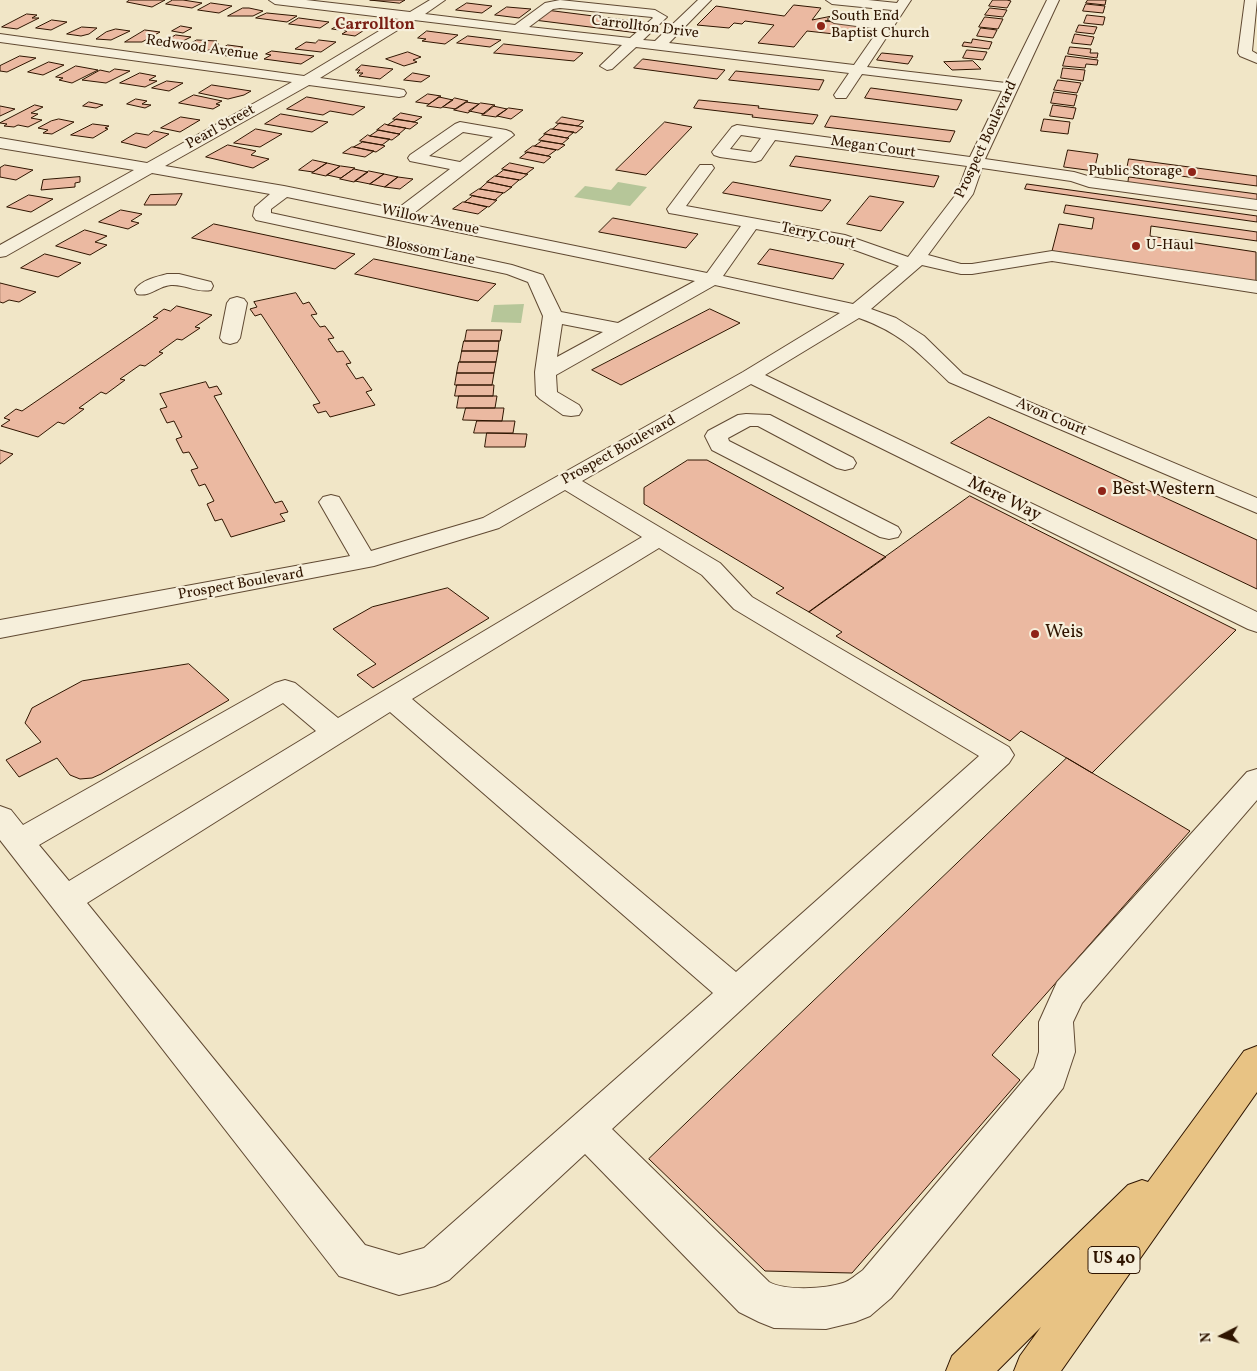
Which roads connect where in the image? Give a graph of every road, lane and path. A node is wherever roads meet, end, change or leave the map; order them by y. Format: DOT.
graph roads {
  1 [pos="275,0"];
  2 [pos="439,0"];
  3 [pos="706,0"];
  4 [pos="837,0"];
  5 [pos="1053,0"];
  6 [pos="1251,0"];
  7 [pos="902,4"];
  8 [pos="413,16"];
  9 [pos="888,26"];
  10 [pos="518,29"];
  11 [pos="0,38"];
  12 [pos="631,43"];
  13 [pos="658,46"];
  14 [pos="1257,59"];
  15 [pos="607,66"];
  16 [pos="856,70"];
  17 [pos="306,80"];
  18 [pos="1010,88"];
  19 [pos="399,93"];
  20 [pos="841,95"];
  21 [pos="771,134"];
  22 [pos="0,143"];
  23 [pos="976,162"];
  24 [pos="463,167"];
  25 [pos="152,168"];
  26 [pos="706,168"];
  27 [pos="1104,184"];
  28 [pos="284,190"];
  29 [pos="1257,190"];
  30 [pos="1257,205"];
  31 [pos="400,216"];
  32 [pos="752,223"];
  33 [pos="0,252"];
  34 [pos="914,262"];
  35 [pos="712,279"];
  36 [pos="204,286"];
  37 [pos="1257,287"];
  38 [pos="144,290"];
  39 [pos="237,304"];
  40 [pos="857,311"];
  41 [pos="553,316"];
  42 [pos="622,330"];
  43 [pos="230,338"];
  44 [pos="546,372"];
  45 [pos="750,376"];
  46 [pos="571,410"];
  47 [pos="882,441"];
  48 [pos="845,463"];
  49 [pos="566,481"];
  50 [pos="806,488"];
  51 [pos="331,502"];
  52 [pos="1257,506"];
  53 [pos="889,532"];
  54 [pos="660,537"];
  55 [pos="365,562"];
  56 [pos="1257,623"];
  57 [pos="0,629"];
  58 [pos="392,698"];
  59 [pos="336,732"];
  60 [pos="1257,780"];
  61 [pos="10,830"];
  62 [pos="65,900"];
  63 [pos="736,992"];
  64 [pos="1257,1062"];
  65 [pos="586,1129"];
  66 [pos="1193,1149"];
  67 [pos="967,1371"];
  68 [pos="1035,1371"];
  1 -- 8 [label="street, Carrollton Drive"];
  2 -- 8 [label="street, Pearl Street"];
  3 -- 13 [label="street"];
  4 -- 7 [label="street"];
  4 -- 9 [label="street"];
  5 -- 18 [label="street, Prospect Boulevard"];
  6 -- 14 [label="street"];
  7 -- 9 [label="street"];
  8 -- 10 [label="street, Carrollton Drive"];
  8 -- 17 [label="street, Pearl Street"];
  9 -- 16 [label="street"];
  10 -- 12 [label="street, Carrollton Drive"];
  10 -- 12 [label="street"];
  11 -- 17 [label="street, Redwood Avenue"];
  12 -- 13 [label="street, Carrollton Drive"];
  12 -- 15 [label="street"];
  13 -- 16 [label="street, Carrollton Drive"];
  16 -- 18 [label="street, Carrollton Drive"];
  16 -- 20 [label="street"];
  17 -- 19 [label="street, Redwood Avenue"];
  17 -- 25 [label="street, Pearl Street"];
  18 -- 23 [label="street, Prospect Boulevard"];
  21 -- 23 [label="street, Megan Court"];
  22 -- 25 [label="street, Willow Avenue"];
  23 -- 27 [label="street, Megan Court"];
  23 -- 34 [label="street, Prospect Boulevard"];
  24 -- 24 [label="street"];
  24 -- 31 [label="street"];
  25 -- 28 [label="street, Willow Avenue"];
  25 -- 33 [label="street, Pearl Street"];
  26 -- 32 [label="street, Terry Court"];
  27 -- 29 [label="street"];
  27 -- 30 [label="street, Megan Court"];
  28 -- 31 [label="street, Willow Avenue"];
  28 -- 41 [label="street, Blossom Lane"];
  31 -- 35 [label="street, Willow Avenue"];
  32 -- 34 [label="street, Terry Court"];
  32 -- 35 [label="street"];
  34 -- 37 [label="street, Terry Court"];
  34 -- 40 [label="street, Prospect Boulevard"];
  35 -- 40 [label="street, Willow Avenue"];
  35 -- 42 [label="street"];
  36 -- 38 [label="street"];
  39 -- 43 [label="street"];
  40 -- 45 [label="street, Prospect Boulevard"];
  40 -- 52 [label="street, Avon Court"];
  41 -- 42 [label="street"];
  41 -- 44 [label="street"];
  42 -- 44 [label="street"];
  44 -- 46 [label="street"];
  45 -- 47 [label="street, Mere Way"];
  45 -- 49 [label="street, Prospect Boulevard"];
  47 -- 48 [label="street"];
  47 -- 56 [label="street, Mere Way"];
  48 -- 50 [label="street"];
  48 -- 50 [label="street"];
  49 -- 54 [label="street"];
  49 -- 55 [label="street, Prospect Boulevard"];
  50 -- 53 [label="street"];
  51 -- 55 [label="street"];
  54 -- 58 [label="street"];
  54 -- 63 [label="street"];
  55 -- 57 [label="street, Prospect Boulevard"];
  58 -- 59 [label="street"];
  58 -- 63 [label="street"];
  59 -- 61 [label="street"];
  59 -- 62 [label="street"];
  60 -- 65 [label="street"];
  61 -- 62 [label="street"];
  62 -- 65 [label="street"];
  63 -- 65 [label="street"];
  64 -- 66 [label="highway, US 40"];
  66 -- 67 [label="highway"];
  66 -- 68 [label="highway, US 40"];
}
